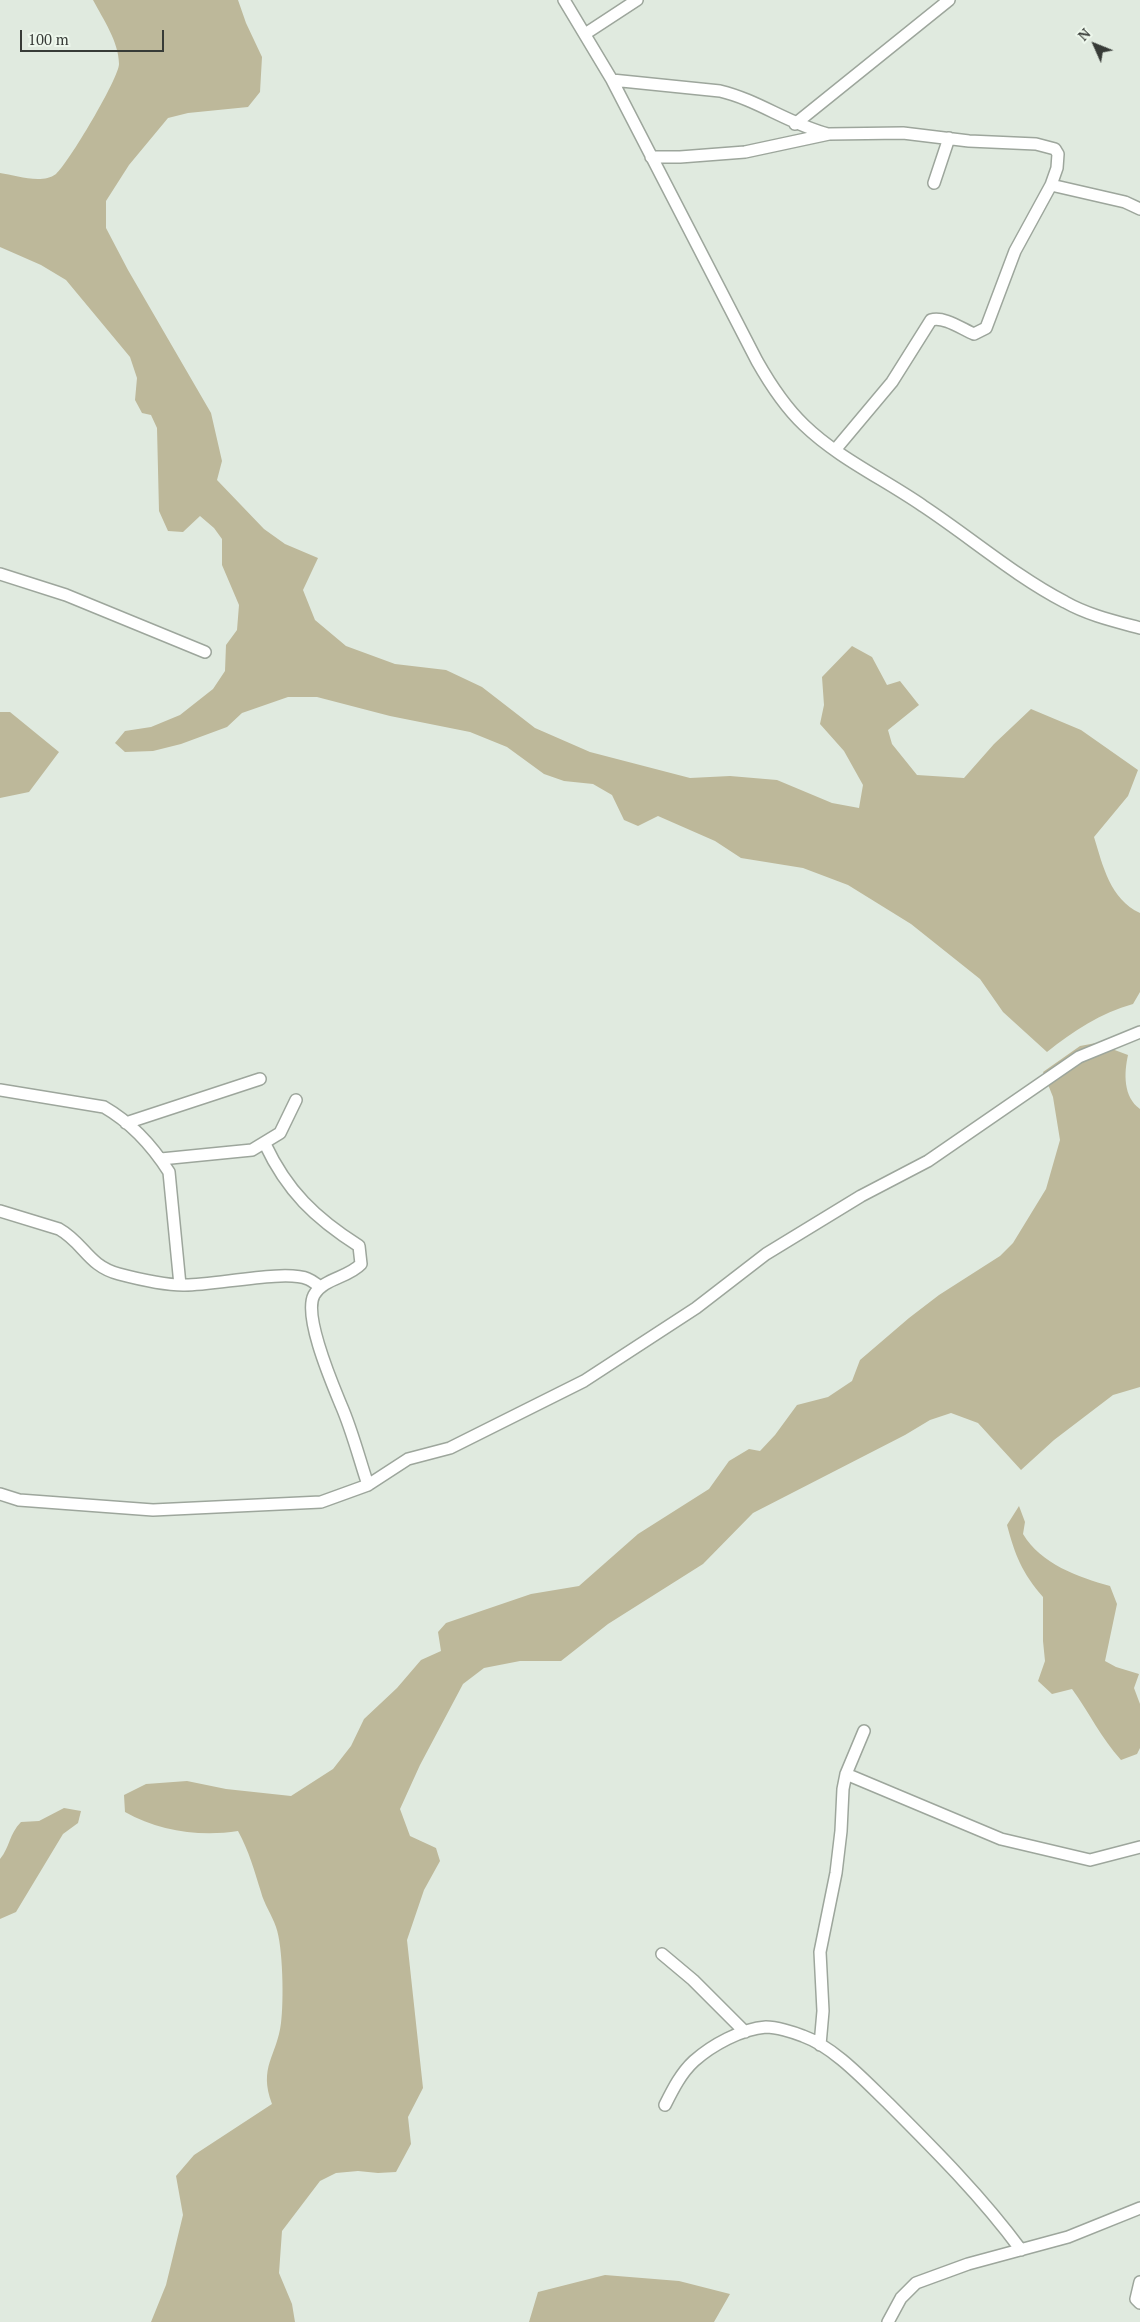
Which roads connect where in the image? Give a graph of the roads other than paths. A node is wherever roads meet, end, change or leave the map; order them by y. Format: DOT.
graph roads {
  1 [pos="564,0"];
  2 [pos="637,0"];
  3 [pos="949,0"];
  4 [pos="585,34"];
  5 [pos="612,80"];
  6 [pos="795,124"];
  7 [pos="829,134"];
  8 [pos="949,138"];
  9 [pos="651,156"];
  10 [pos="934,183"];
  11 [pos="1051,185"];
  12 [pos="1140,210"];
  13 [pos="835,450"];
  14 [pos="0,574"];
  15 [pos="1140,628"];
  16 [pos="205,652"];
  17 [pos="1140,1032"];
  18 [pos="260,1079"];
  19 [pos="0,1090"];
  20 [pos="296,1100"];
  21 [pos="126,1123"];
  22 [pos="265,1144"];
  23 [pos="161,1159"];
  24 [pos="0,1212"];
  25 [pos="180,1285"];
  26 [pos="321,1287"];
  27 [pos="368,1485"];
  28 [pos="0,1494"];
  29 [pos="864,1731"];
  30 [pos="846,1774"];
  31 [pos="1140,1847"];
  32 [pos="662,1954"];
  33 [pos="745,2032"];
  34 [pos="820,2045"];
  35 [pos="665,2105"];
  36 [pos="1140,2208"];
  37 [pos="1021,2250"];
  38 [pos="1140,2282"];
  39 [pos="1140,2303"];
  40 [pos="888,2322"];
  1 -- 4 [label="street"];
  2 -- 4 [label="street"];
  3 -- 6 [label="street"];
  4 -- 5 [label="street"];
  5 -- 6 [label="street"];
  5 -- 9 [label="street"];
  6 -- 7 [label="street"];
  7 -- 8 [label="street"];
  7 -- 9 [label="street"];
  8 -- 10 [label="street"];
  8 -- 11 [label="street"];
  9 -- 13 [label="street"];
  11 -- 12 [label="street"];
  11 -- 13 [label="street"];
  13 -- 15 [label="street"];
  14 -- 16 [label="street"];
  17 -- 27 [label="street"];
  18 -- 21 [label="street"];
  19 -- 21 [label="street"];
  20 -- 22 [label="street"];
  21 -- 23 [label="street"];
  22 -- 23 [label="street"];
  22 -- 26 [label="street"];
  23 -- 25 [label="street"];
  24 -- 25 [label="street"];
  25 -- 26 [label="street"];
  26 -- 27 [label="street"];
  27 -- 28 [label="street"];
  29 -- 30 [label="street"];
  30 -- 31 [label="street"];
  30 -- 34 [label="street"];
  32 -- 33 [label="street"];
  33 -- 34 [label="street"];
  33 -- 35 [label="street"];
  34 -- 37 [label="street"];
  36 -- 37 [label="street"];
  37 -- 40 [label="street"];
  38 -- 39 [label="street"];
}
